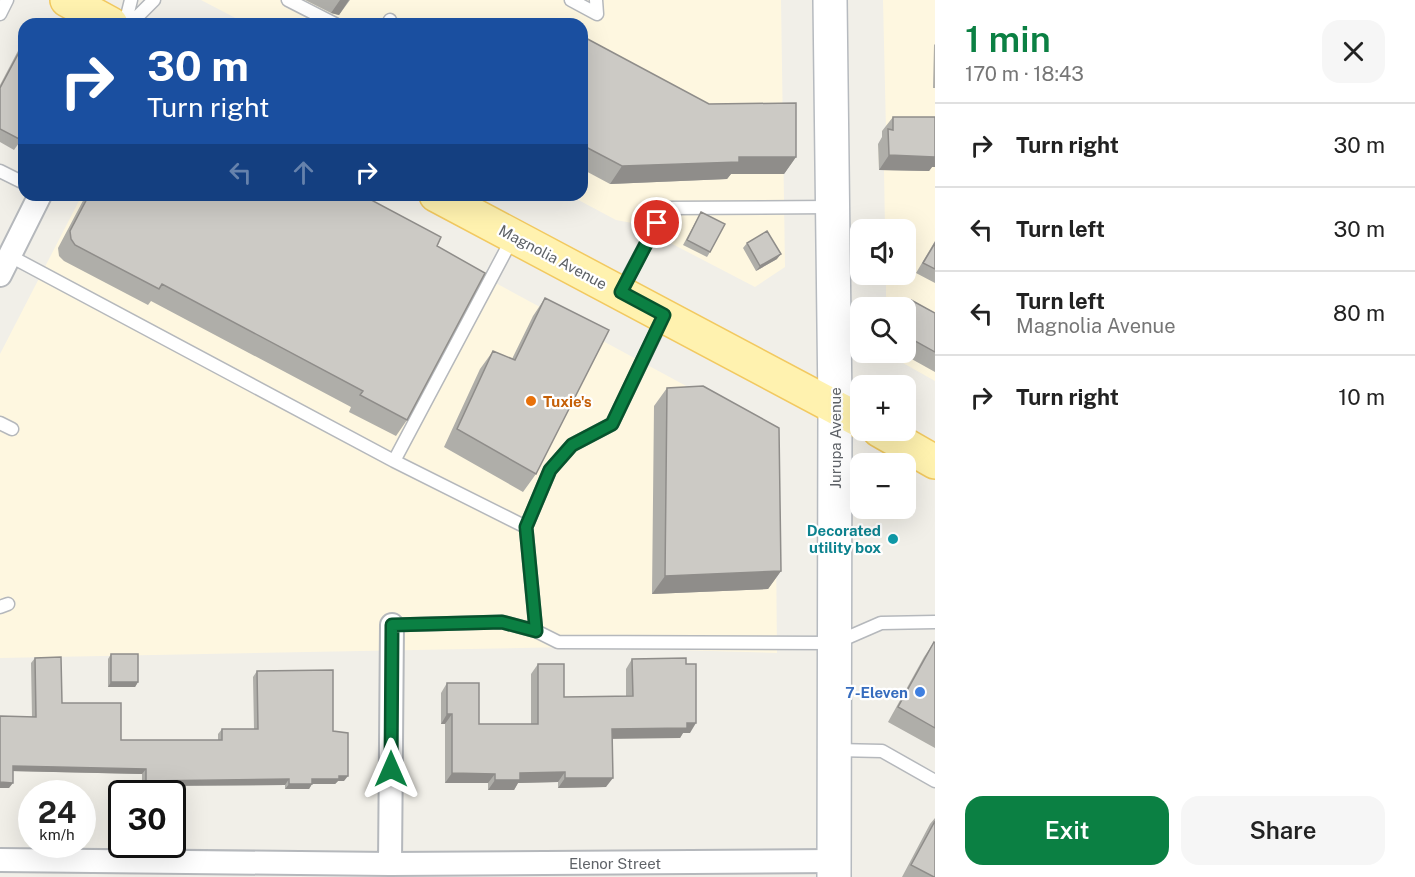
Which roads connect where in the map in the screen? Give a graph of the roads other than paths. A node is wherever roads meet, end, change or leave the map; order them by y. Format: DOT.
graph roads {
  1 [pos="7,0"];
  2 [pos="67,0"];
  3 [pos="131,0"];
  4 [pos="154,0"];
  5 [pos="288,0"];
  6 [pos="571,0"];
  7 [pos="596,0"];
  8 [pos="830,0"];
  9 [pos="0,14"];
  10 [pos="100,18"];
  11 [pos="126,18"];
  12 [pos="136,18"];
  13 [pos="323,18"];
  14 [pos="0,171"];
  15 [pos="18,180"];
  16 [pos="37,201"];
  17 [pos="447,201"];
  18 [pos="832,207"];
  19 [pos="513,236"];
  20 [pos="5,266"];
  21 [pos="621,292"];
  22 [pos="664,315"];
  23 [pos="848,414"];
  24 [pos="0,423"];
  25 [pos="12,429"];
  26 [pos="898,441"];
  27 [pos="394,461"];
  28 [pos="935,462"];
  29 [pos="526,527"];
  30 [pos="935,622"];
  31 [pos="392,625"];
  32 [pos="536,631"];
  33 [pos="834,644"];
  34 [pos="834,750"];
  35 [pos="935,781"];
  36 [pos="0,860"];
  37 [pos="390,864"];
  38 [pos="834,869"];
  1 -- 9 [label="lane"];
  2 -- 10 [label="main road"];
  3 -- 11 [label="lane"];
  4 -- 12 [label="lane"];
  5 -- 13 [label="lane"];
  6 -- 7 [label="lane"];
  8 -- 18 [label="main road, Jurupa Avenue"];
  14 -- 15 [label="lane"];
  16 -- 20 [label="street"];
  17 -- 19 [label="main road, Magnolia Avenue"];
  18 -- 21 [label="lane"];
  18 -- 23 [label="main road, Jurupa Avenue"];
  19 -- 21 [label="main road, Magnolia Avenue"];
  19 -- 27 [label="lane"];
  20 -- 27 [label="lane"];
  21 -- 22 [label="main road, Magnolia Avenue"];
  22 -- 23 [label="main road, Magnolia Avenue"];
  22 -- 29 [label="lane"];
  23 -- 33 [label="main road, Jurupa Avenue"];
  24 -- 25 [label="lane"];
  26 -- 28 [label="main road"];
  27 -- 29 [label="lane"];
  29 -- 32 [label="lane"];
  30 -- 33 [label="lane"];
  31 -- 32 [label="lane"];
  31 -- 37 [label="street"];
  32 -- 33 [label="lane"];
  33 -- 34 [label="main road, Jurupa Avenue"];
  34 -- 35 [label="lane"];
  34 -- 38 [label="main road, Jurupa Avenue"];
  36 -- 37 [label="street, Elenor Street"];
  37 -- 38 [label="street, Elenor Street"];
}
